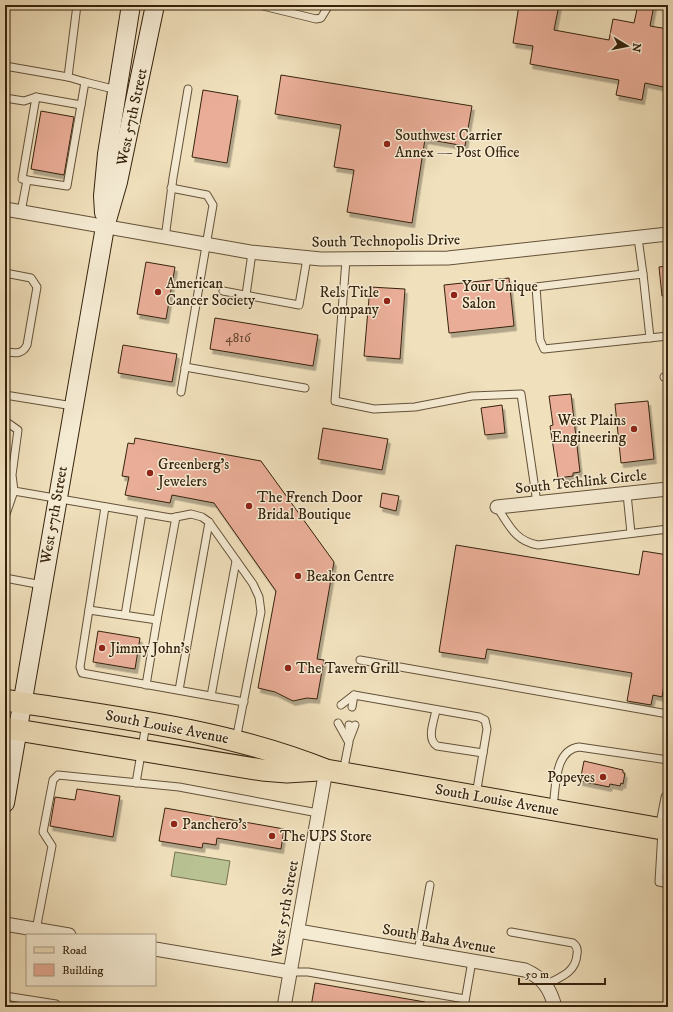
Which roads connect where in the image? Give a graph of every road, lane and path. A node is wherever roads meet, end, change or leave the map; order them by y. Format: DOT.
graph roads {
  1 [pos="77,5"];
  2 [pos="131,5"];
  3 [pos="155,5"];
  4 [pos="259,5"];
  5 [pos="329,5"];
  6 [pos="5,66"];
  7 [pos="68,77"];
  8 [pos="85,82"];
  9 [pos="188,89"];
  10 [pos="117,90"];
  11 [pos="36,97"];
  12 [pos="5,98"];
  13 [pos="81,105"];
  14 [pos="29,137"];
  15 [pos="37,138"];
  16 [pos="26,180"];
  17 [pos="172,188"];
  18 [pos="5,209"];
  19 [pos="21,212"];
  20 [pos="105,227"];
  21 [pos="668,234"];
  22 [pos="165,238"];
  23 [pos="638,238"];
  24 [pos="206,245"];
  25 [pos="252,253"];
  26 [pos="307,258"];
  27 [pos="346,260"];
  28 [pos="5,273"];
  29 [pos="644,274"];
  30 [pos="223,291"];
  31 [pos="246,295"];
  32 [pos="668,336"];
  33 [pos="650,338"];
  34 [pos="5,352"];
  35 [pos="185,367"];
  36 [pos="305,388"];
  37 [pos="181,392"];
  38 [pos="5,395"];
  39 [pos="73,406"];
  40 [pos="5,422"];
  41 [pos="668,489"];
  42 [pos="10,493"];
  43 [pos="627,494"];
  44 [pos="57,499"];
  45 [pos="537,503"];
  46 [pos="105,507"];
  47 [pos="497,507"];
  48 [pos="142,513"];
  49 [pos="5,517"];
  50 [pos="176,517"];
  51 [pos="209,522"];
  52 [pos="668,529"];
  53 [pos="631,533"];
  54 [pos="236,561"];
  55 [pos="5,578"];
  56 [pos="42,585"];
  57 [pos="89,610"];
  58 [pos="125,615"];
  59 [pos="157,620"];
  60 [pos="360,660"];
  61 [pos="146,685"];
  62 [pos="179,690"];
  63 [pos="354,695"];
  64 [pos="211,696"];
  65 [pos="13,701"];
  66 [pos="244,702"];
  67 [pos="436,710"];
  68 [pos="668,714"];
  69 [pos="147,722"];
  70 [pos="11,729"];
  71 [pos="236,741"];
  72 [pos="349,742"];
  73 [pos="142,751"];
  74 [pos="483,753"];
  75 [pos="668,760"];
  76 [pos="334,771"];
  77 [pos="136,783"];
  78 [pos="475,796"];
  79 [pos="668,798"];
  80 [pos="5,803"];
  81 [pos="553,810"];
  82 [pos="318,813"];
  83 [pos="665,830"];
  84 [pos="668,884"];
  85 [pos="430,885"];
  86 [pos="5,924"];
  87 [pos="36,930"];
  88 [pos="298,931"];
  89 [pos="511,932"];
  90 [pos="62,934"];
  91 [pos="156,949"];
  92 [pos="418,952"];
  93 [pos="472,961"];
  94 [pos="290,972"];
  95 [pos="547,984"];
  96 [pos="5,996"];
  97 [pos="465,999"];
  98 [pos="56,1004"];
  99 [pos="284,1007"];
  100 [pos="464,1007"];
  101 [pos="555,1007"];
  1 -- 7 [label="lane"];
  2 -- 10 [label="main road, West 57th Street"];
  3 -- 20 [label="main road, West 57th Street"];
  4 -- 5 [label="lane"];
  6 -- 7 [label="lane"];
  7 -- 8 [label="lane"];
  8 -- 10 [label="lane"];
  8 -- 13 [label="lane"];
  9 -- 17 [label="lane"];
  10 -- 20 [label="main road, West 57th Street"];
  11 -- 12 [label="lane"];
  11 -- 13 [label="lane"];
  11 -- 14 [label="lane"];
  13 -- 16 [label="lane"];
  14 -- 15 [label="lane"];
  14 -- 16 [label="lane"];
  16 -- 19 [label="lane"];
  17 -- 22 [label="lane"];
  17 -- 24 [label="lane"];
  18 -- 19 [label="street, South Technopolis Drive"];
  19 -- 20 [label="street, South Technopolis Drive"];
  20 -- 22 [label="street, South Technopolis Drive"];
  20 -- 39 [label="main road, West 57th Street"];
  21 -- 23 [label="street, South Technopolis Drive"];
  22 -- 24 [label="street, South Technopolis Drive"];
  23 -- 27 [label="street, South Technopolis Drive"];
  23 -- 29 [label="lane"];
  24 -- 25 [label="street, South Technopolis Drive"];
  24 -- 35 [label="lane"];
  25 -- 26 [label="street, South Technopolis Drive"];
  25 -- 31 [label="lane"];
  26 -- 27 [label="street, South Technopolis Drive"];
  26 -- 31 [label="lane"];
  27 -- 45 [label="lane"];
  28 -- 34 [label="lane"];
  29 -- 33 [label="lane"];
  29 -- 33 [label="lane"];
  30 -- 31 [label="lane"];
  32 -- 33 [label="lane"];
  35 -- 36 [label="lane"];
  35 -- 37 [label="lane"];
  38 -- 39 [label="lane"];
  39 -- 44 [label="main road, West 57th Street"];
  40 -- 42 [label="lane"];
  41 -- 43 [label="street, South Techlink Circle"];
  42 -- 44 [label="lane"];
  42 -- 49 [label="lane"];
  43 -- 45 [label="street, South Techlink Circle"];
  43 -- 53 [label="lane"];
  44 -- 46 [label="lane"];
  44 -- 56 [label="main road, West 57th Street"];
  45 -- 47 [label="street, South Techlink Circle"];
  46 -- 48 [label="lane"];
  46 -- 57 [label="lane"];
  47 -- 53 [label="lane"];
  48 -- 50 [label="lane"];
  48 -- 58 [label="lane"];
  50 -- 51 [label="lane"];
  50 -- 59 [label="lane"];
  51 -- 54 [label="lane"];
  51 -- 62 [label="lane"];
  52 -- 53 [label="lane"];
  54 -- 64 [label="lane"];
  54 -- 66 [label="lane"];
  55 -- 56 [label="lane"];
  56 -- 65 [label="main road, West 57th Street"];
  57 -- 58 [label="lane"];
  57 -- 61 [label="lane"];
  58 -- 59 [label="lane"];
  59 -- 61 [label="lane"];
  60 -- 68 [label="lane"];
  61 -- 62 [label="lane"];
  62 -- 64 [label="lane"];
  63 -- 63 [label="lane"];
  63 -- 67 [label="lane"];
  64 -- 66 [label="lane"];
  65 -- 69 [label="main road, South Louise Avenue"];
  65 -- 70 [label="main road, West 57th Street"];
  66 -- 71 [label="lane"];
  67 -- 74 [label="lane"];
  67 -- 74 [label="lane"];
  69 -- 71 [label="main road, South Louise Avenue"];
  69 -- 73 [label="lane"];
  70 -- 73 [label="main road, South Louise Avenue"];
  70 -- 80 [label="main road, West 57th Street"];
  71 -- 76 [label="main road, South Louise Avenue"];
  72 -- 72 [label="lane"];
  72 -- 76 [label="lane"];
  73 -- 76 [label="main road, South Louise Avenue"];
  73 -- 77 [label="lane"];
  74 -- 78 [label="lane"];
  75 -- 81 [label="lane"];
  76 -- 78 [label="main road, South Louise Avenue"];
  76 -- 82 [label="street, West 55th Street"];
  77 -- 82 [label="lane"];
  77 -- 87 [label="lane"];
  78 -- 81 [label="main road, South Louise Avenue"];
  79 -- 83 [label="street"];
  81 -- 83 [label="main road, South Louise Avenue"];
  82 -- 88 [label="street, West 55th Street"];
  83 -- 84 [label="lane"];
  85 -- 92 [label="lane"];
  86 -- 87 [label="street"];
  87 -- 90 [label="street"];
  88 -- 92 [label="street, South Baha Avenue"];
  88 -- 94 [label="street, West 55th Street"];
  89 -- 95 [label="lane"];
  91 -- 94 [label="street"];
  92 -- 93 [label="street, South Baha Avenue"];
  93 -- 95 [label="street, South Baha Avenue"];
  93 -- 97 [label="lane"];
  94 -- 97 [label="lane"];
  94 -- 99 [label="street, West 55th Street"];
  95 -- 101 [label="street"];
  96 -- 98 [label="lane"];
  97 -- 100 [label="lane"];
}
